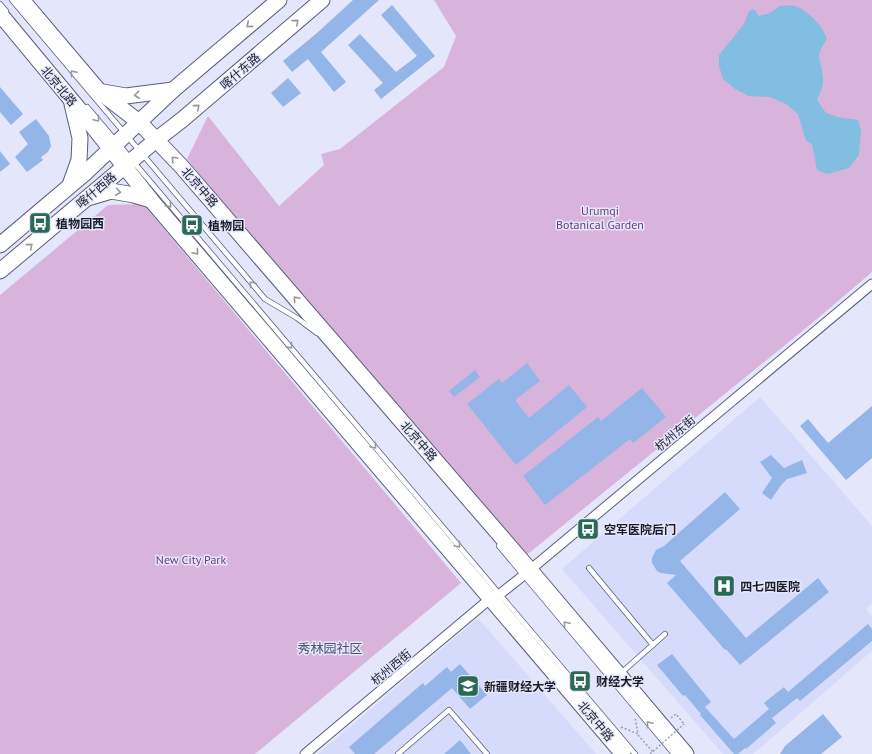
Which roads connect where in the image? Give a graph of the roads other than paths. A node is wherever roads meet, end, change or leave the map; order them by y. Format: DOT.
graph roads {
  1 [pos="12,0"];
  2 [pos="22,0"];
  3 [pos="279,0"];
  4 [pos="322,0"];
  5 [pos="0,4"];
  6 [pos="5,15"];
  7 [pos="173,90"];
  8 [pos="100,92"];
  9 [pos="76,101"];
  10 [pos="148,132"];
  11 [pos="124,152"];
  12 [pos="69,187"];
  13 [pos="84,199"];
  14 [pos="151,200"];
  15 [pos="0,246"];
  16 [pos="0,271"];
  17 [pos="872,284"];
  18 [pos="383,408"];
  19 [pos="494,539"];
  20 [pos="589,568"];
  21 [pos="527,573"];
  22 [pos="496,596"];
  23 [pos="665,634"];
  24 [pos="653,645"];
  25 [pos="619,675"];
  26 [pos="305,754"];
  27 [pos="398,754"];
  28 [pos="487,754"];
  29 [pos="624,754"];
  30 [pos="635,754"];
  31 [pos="674,754"];
  32 [pos="686,754"];
  11 -- 1 [label="lane, one-way"];
  2 -- 8 [label="main road"];
  3 -- 7 [label="main road, one-way"];
  10 -- 4 [label="main road, 喀什东路, one-way"];
  5 -- 6 [label="lane"];
  6 -- 9 [label="main road, 北京北路"];
  7 -- 8 [label="main road, one-way"];
  7 -- 10 [label="main road"];
  8 -- 10 [label="main road"];
  9 -- 11 [label="main road, 北京北路, one-way"];
  9 -- 12 [label="main road"];
  10 -- 11 [label="main road, 喀什西路"];
  10 -- 11 [label="main road, 喀什西路"];
  21 -- 10 [label="main road, 北京中路, one-way"];
  11 -- 12 [label="main road, 喀什西路"];
  11 -- 13 [label="main road, 喀什西路"];
  11 -- 14 [label="main road, 北京中路"];
  18 -- 11 [label="lane, one-way"];
  11 -- 22 [label="lane, one-way"];
  12 -- 15 [label="main road, 喀什西路"];
  13 -- 14 [label="main road, one-way"];
  16 -- 13 [label="main road, 喀什西路, one-way"];
  14 -- 22 [label="main road, 北京中路, one-way"];
  17 -- 21 [label="street, 杭州东街"];
  19 -- 21 [label="lane"];
  20 -- 24 [label="lane"];
  21 -- 22 [label="street, 杭州东街"];
  21 -- 25 [label="main road, 北京中路"];
  31 -- 21 [label="lane, one-way"];
  22 -- 26 [label="street, 杭州西街"];
  22 -- 29 [label="main road, 北京中路"];
  22 -- 30 [label="lane"];
  23 -- 24 [label="lane"];
  24 -- 25 [label="lane"];
  25 -- 32 [label="main road, 北京中路"];
  27 -- 28 [label="lane"];
}
